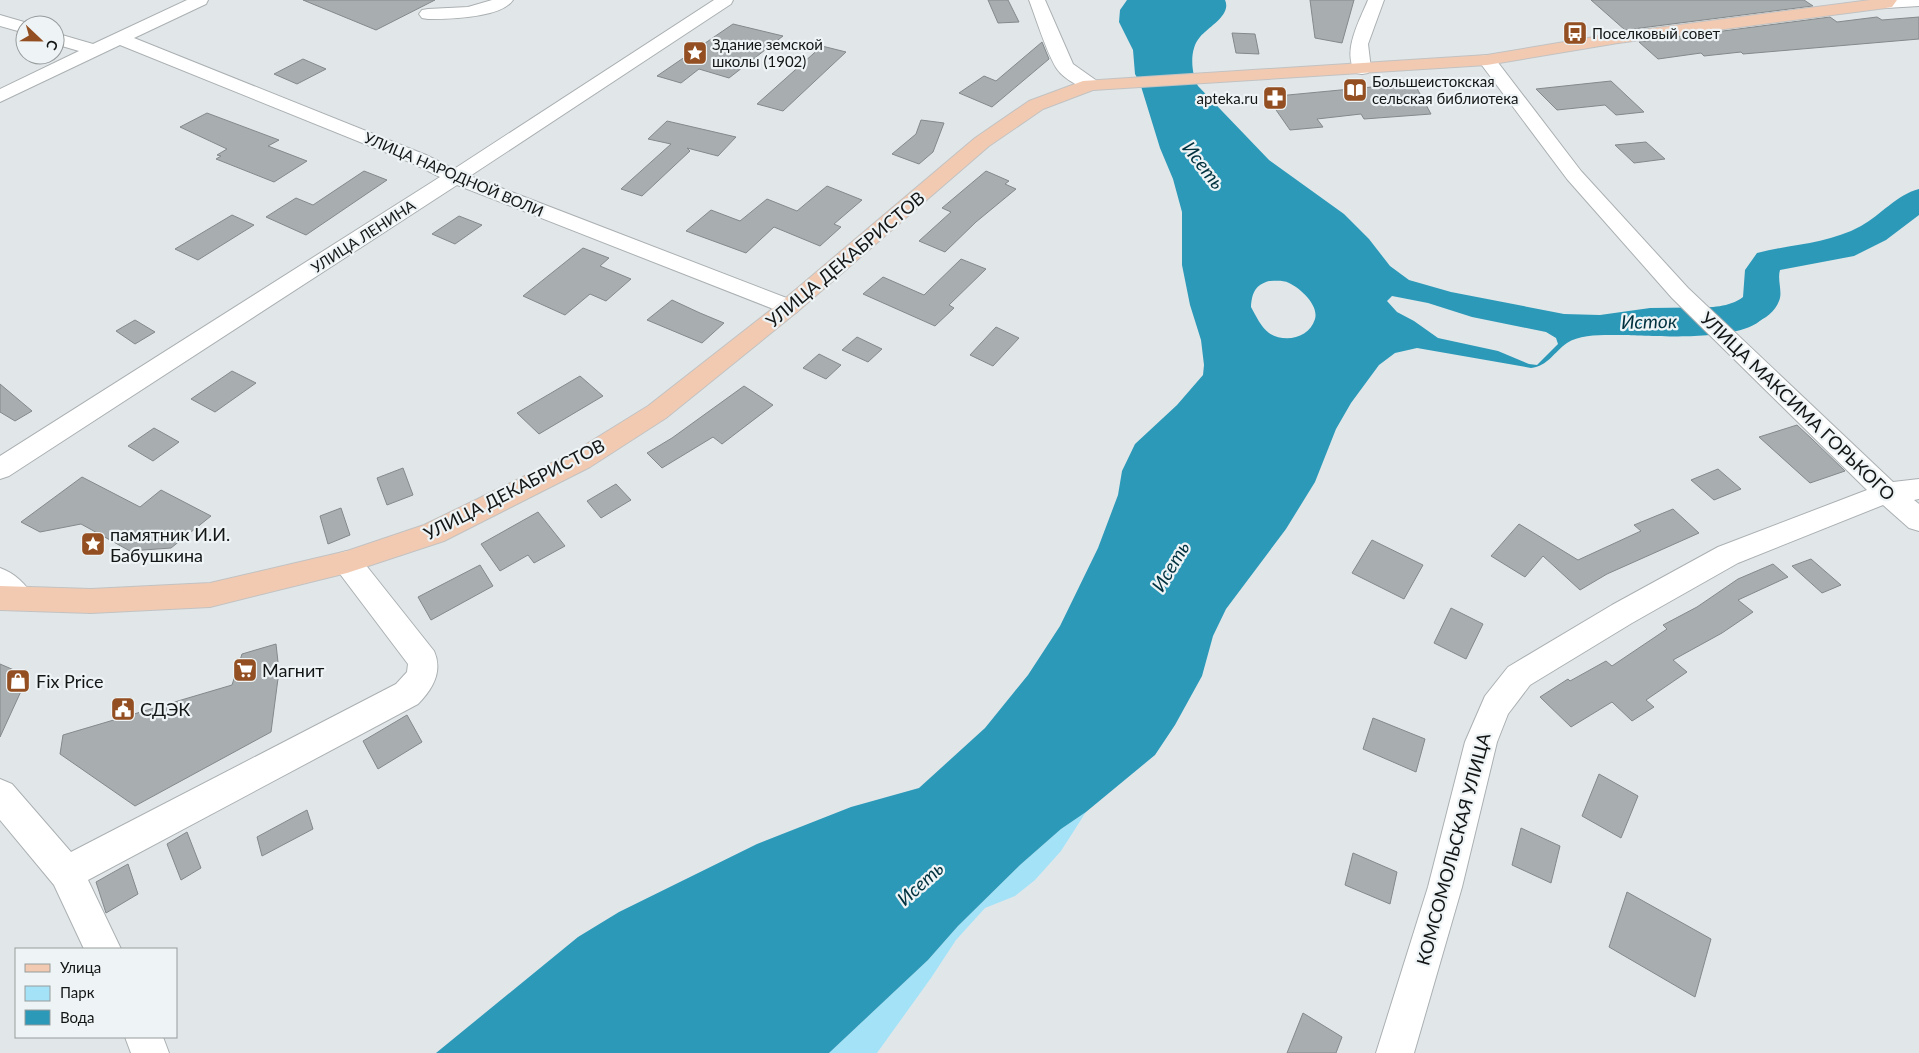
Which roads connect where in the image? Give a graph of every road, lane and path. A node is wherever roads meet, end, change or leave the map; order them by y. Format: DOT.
graph roads {
  1 [pos="200,0"];
  2 [pos="505,0"];
  3 [pos="725,0"];
  4 [pos="1037,0"];
  5 [pos="1376,0"];
  6 [pos="1888,1"];
  7 [pos="1919,1"];
  8 [pos="428,14"];
  9 [pos="0,20"];
  10 [pos="15,25"];
  11 [pos="121,39"];
  12 [pos="65,41"];
  13 [pos="96,51"];
  14 [pos="1487,60"];
  15 [pos="1362,70"];
  16 [pos="1098,84"];
  17 [pos="0,96"];
  18 [pos="455,177"];
  19 [pos="789,307"];
  20 [pos="0,469"];
  21 [pos="1919,489"];
  22 [pos="1887,493"];
  23 [pos="1919,520"];
  24 [pos="347,562"];
  25 [pos="6,592"];
  26 [pos="0,795"];
  27 [pos="66,873"];
  28 [pos="103,948"];
  29 [pos="144,1038"];
  30 [pos="150,1053"];
  31 [pos="1395,1053"];
  1 -- 11 [label="street"];
  2 -- 8 [label="street"];
  3 -- 18 [label="street, УЛИЦА ЛЕНИНА"];
  4 -- 16 [label="street"];
  5 -- 15 [label="street"];
  6 -- 7 [label="street"];
  6 -- 14 [label="main road, УЛИЦА ДЕКАБРИСТОВ"];
  9 -- 10 [label="street"];
  11 -- 13 [label="street"];
  11 -- 18 [label="street, УЛИЦА НАРОДНОЙ ВОЛИ"];
  12 -- 13 [label="street"];
  13 -- 17 [label="street"];
  14 -- 15 [label="main road, УЛИЦА ДЕКАБРИСТОВ"];
  14 -- 22 [label="street, УЛИЦА МАКСИМА ГОРЬКОГО"];
  15 -- 16 [label="main road, УЛИЦА ДЕКАБРИСТОВ"];
  16 -- 19 [label="main road, УЛИЦА ДЕКАБРИСТОВ"];
  18 -- 19 [label="street, УЛИЦА НАРОДНОЙ ВОЛИ"];
  18 -- 20 [label="street, УЛИЦА ЛЕНИНА"];
  19 -- 24 [label="main road, УЛИЦА ДЕКАБРИСТОВ"];
  21 -- 22 [label="street, КОМСОМОЛЬСКАЯ УЛИЦА"];
  22 -- 23 [label="street, УЛИЦА МАКСИМА ГОРЬКОГО"];
  22 -- 31 [label="street, КОМСОМОЛЬСКАЯ УЛИЦА"];
  24 -- 25 [label="main road, УЛИЦА ДЕКАБРИСТОВ"];
  24 -- 27 [label="street"];
  26 -- 27 [label="street"];
  27 -- 28 [label="street"];
  29 -- 30 [label="street"];
}
